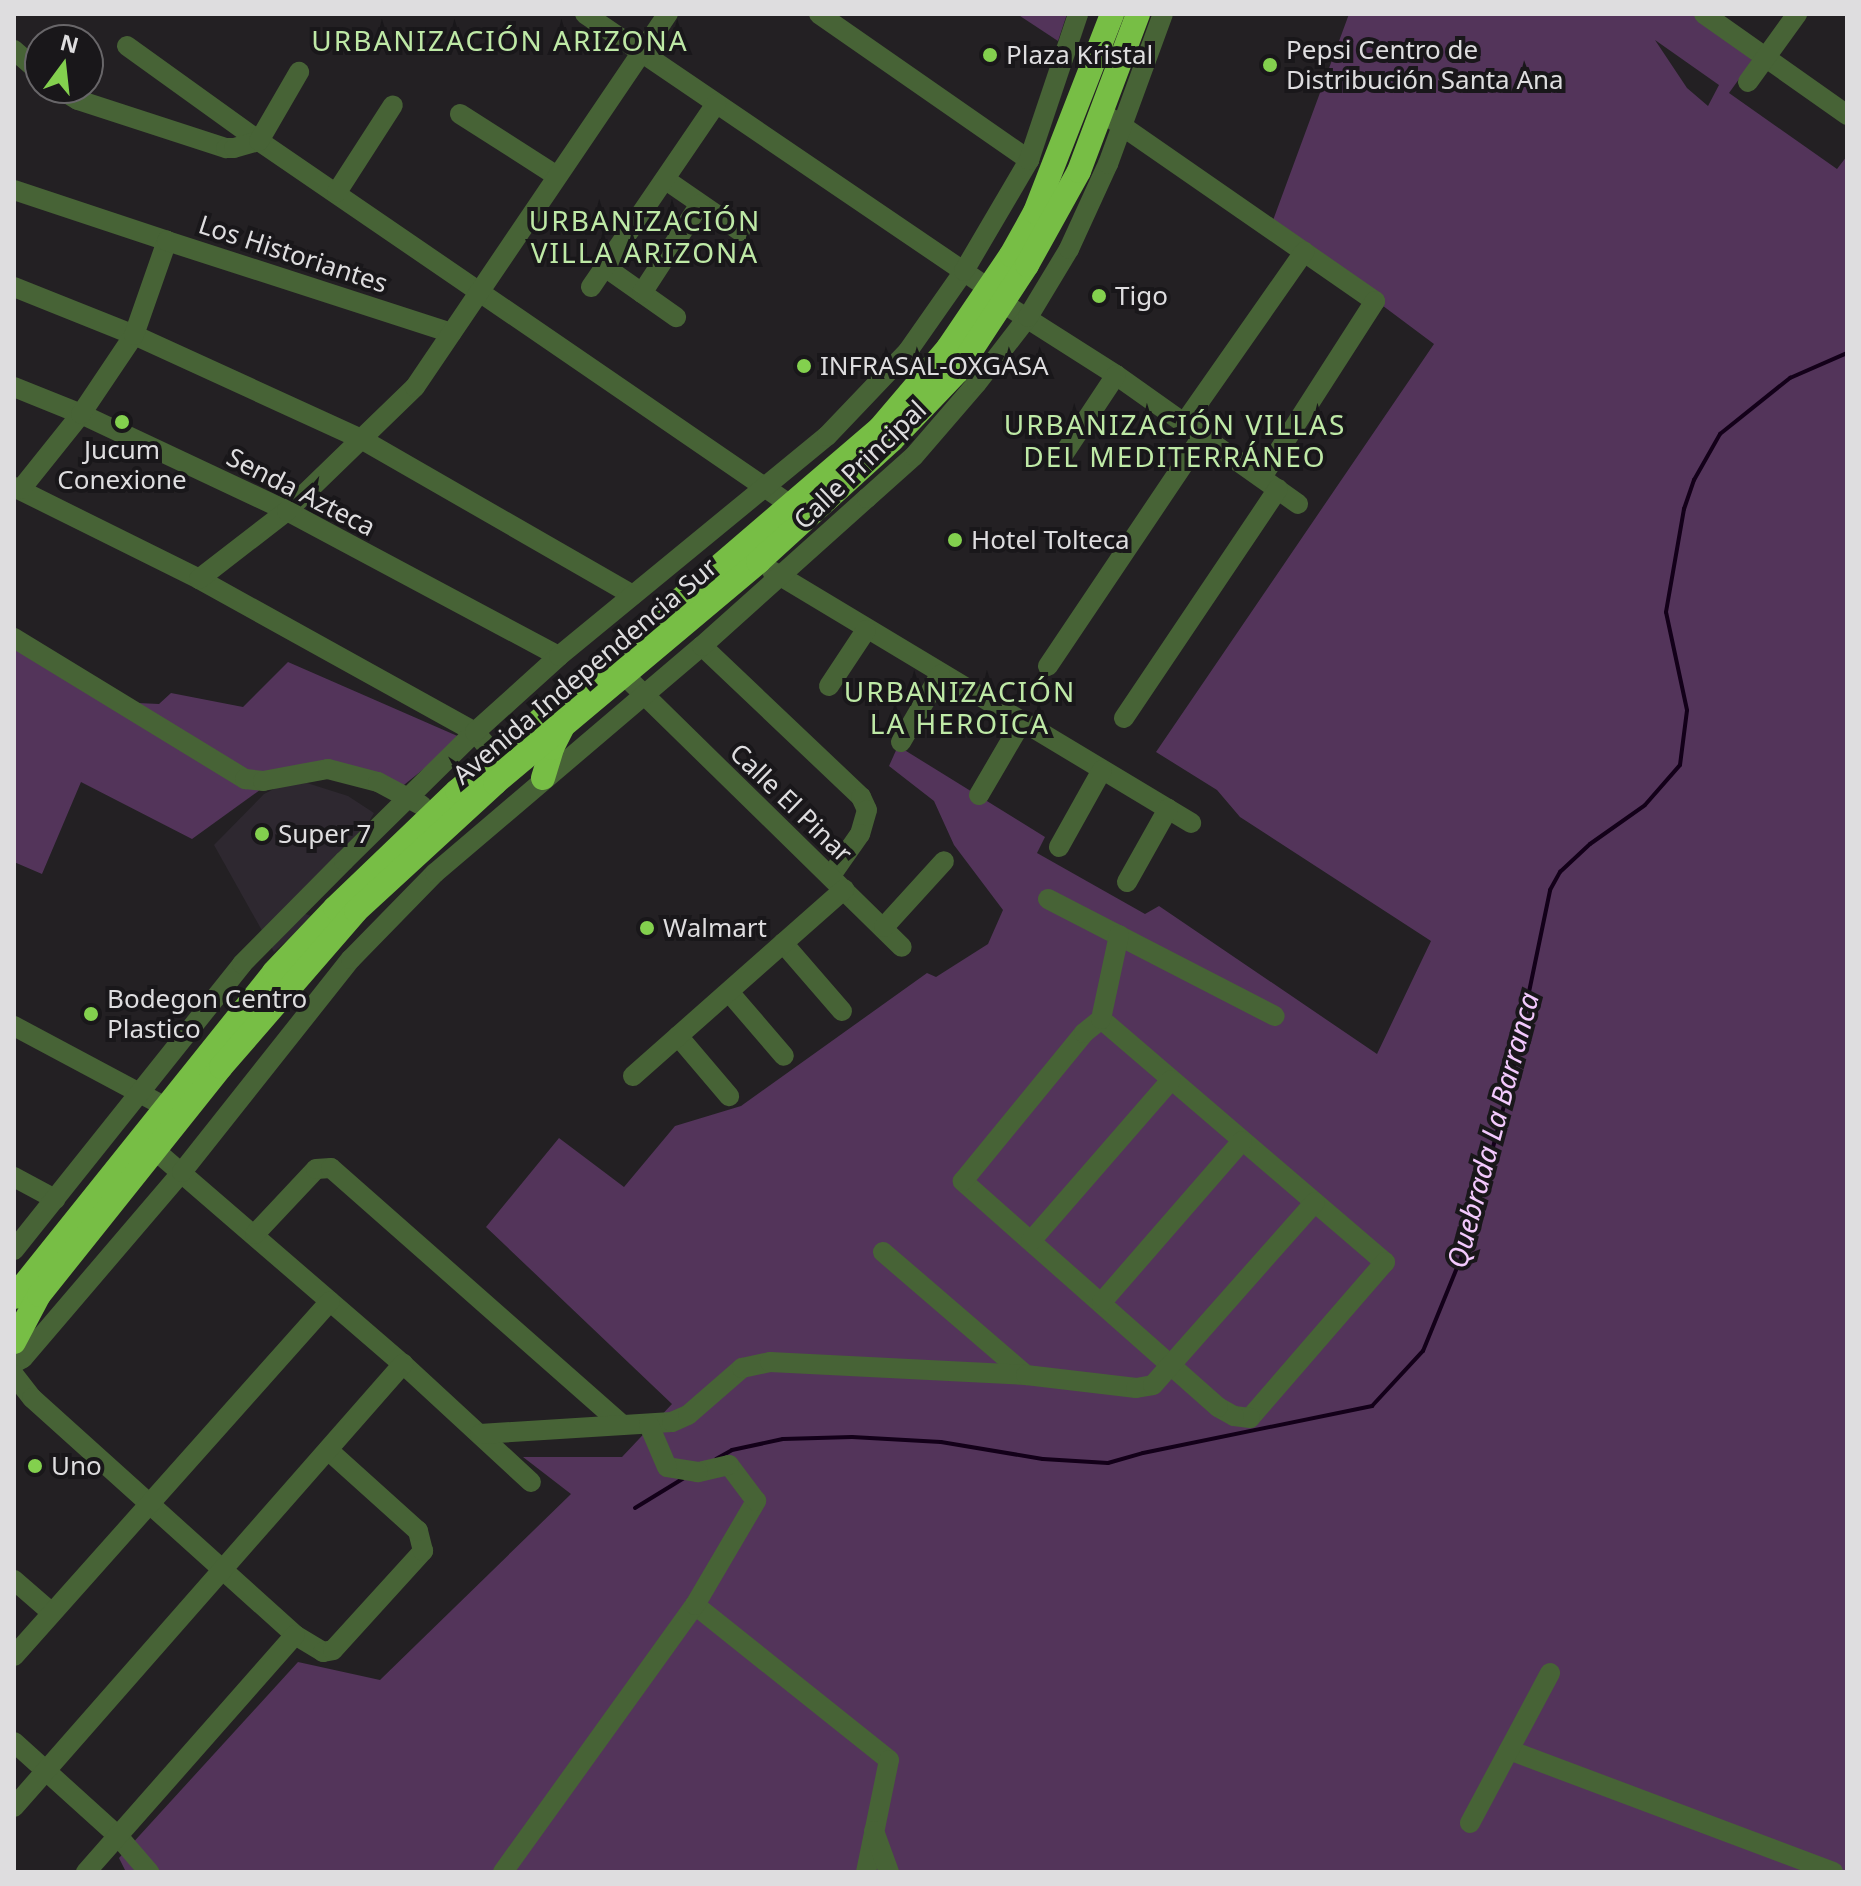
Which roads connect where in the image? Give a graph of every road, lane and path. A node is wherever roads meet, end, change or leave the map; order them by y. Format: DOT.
graph roads {
  1 [pos="585,14"];
  2 [pos="668,14"];
  3 [pos="819,14"];
  4 [pos="1078,14"];
  5 [pos="1112,14"];
  6 [pos="1138,14"];
  7 [pos="1163,14"];
  8 [pos="1704,14"];
  9 [pos="1797,14"];
  10 [pos="127,46"];
  11 [pos="642,52"];
  12 [pos="1766,59"];
  13 [pos="299,72"];
  14 [pos="1748,82"];
  15 [pos="90,104"];
  16 [pos="716,104"];
  17 [pos="393,105"];
  18 [pos="1103,111"];
  19 [pos="460,114"];
  20 [pos="1847,115"];
  21 [pos="1122,128"];
  22 [pos="259,141"];
  23 [pos="1029,160"];
  24 [pos="557,176"];
  25 [pos="666,180"];
  26 [pos="14,190"];
  27 [pos="337,192"];
  28 [pos="700,204"];
  29 [pos="740,231"];
  30 [pos="167,241"];
  31 [pos="1304,252"];
  32 [pos="605,267"];
  33 [pos="964,271"];
  34 [pos="14,287"];
  35 [pos="591,287"];
  36 [pos="480,291"];
  37 [pos="642,293"];
  38 [pos="996,296"];
  39 [pos="676,317"];
  40 [pos="1028,317"];
  41 [pos="451,333"];
  42 [pos="134,335"];
  43 [pos="1116,375"];
  44 [pos="14,387"];
  45 [pos="81,414"];
  46 [pos="1185,422"];
  47 [pos="1203,435"];
  48 [pos="363,440"];
  49 [pos="1063,455"];
  50 [pos="1270,483"];
  51 [pos="764,486"];
  52 [pos="17,488"];
  53 [pos="1298,504"];
  54 [pos="792,506"];
  55 [pos="287,511"];
  56 [pos="758,562"];
  57 [pos="199,579"];
  58 [pos="787,580"];
  59 [pos="633,595"];
  60 [pos="866,630"];
  61 [pos="14,638"];
  62 [pos="702,646"];
  63 [pos="559,656"];
  64 [pos="1048,666"];
  65 [pos="623,674"];
  66 [pos="940,675"];
  67 [pos="829,686"];
  68 [pos="643,696"];
  69 [pos="1124,718"];
  70 [pos="566,721"];
  71 [pos="1021,723"];
  72 [pos="475,732"];
  73 [pos="901,742"];
  74 [pos="496,757"];
  75 [pos="1102,770"];
  76 [pos="543,778"];
  77 [pos="979,795"];
  78 [pos="410,799"];
  79 [pos="1168,809"];
  80 [pos="435,812"];
  81 [pos="1191,823"];
  82 [pos="1059,847"];
  83 [pos="944,861"];
  84 [pos="1127,882"];
  85 [pos="837,883"];
  86 [pos="1048,899"];
  87 [pos="284,922"];
  88 [pos="884,927"];
  89 [pos="1119,935"];
  90 [pos="783,943"];
  91 [pos="299,945"];
  92 [pos="902,947"];
  93 [pos="729,992"];
  94 [pos="842,1011"];
  95 [pos="1275,1016"];
  96 [pos="1101,1019"];
  97 [pos="14,1026"];
  98 [pos="678,1036"];
  99 [pos="784,1056"];
  100 [pos="633,1076"];
  101 [pos="1171,1080"];
  102 [pos="141,1092"];
  103 [pos="729,1096"];
  104 [pos="166,1107"];
  105 [pos="1242,1141"];
  106 [pos="157,1152"];
  107 [pos="182,1172"];
  108 [pos="14,1177"];
  109 [pos="55,1199"];
  110 [pos="1315,1202"];
  111 [pos="255,1234"];
  112 [pos="1031,1241"];
  113 [pos="14,1250"];
  114 [pos="883,1252"];
  115 [pos="14,1297"];
  116 [pos="330,1301"];
  117 [pos="1102,1302"];
  118 [pos="14,1342"];
  119 [pos="14,1363"];
  120 [pos="403,1364"];
  121 [pos="1173,1365"];
  122 [pos="14,1375"];
  123 [pos="1026,1375"];
  124 [pos="23,1394"];
  125 [pos="621,1424"];
  126 [pos="649,1425"];
  127 [pos="480,1434"];
  128 [pos="328,1450"];
  129 [pos="531,1482"];
  130 [pos="150,1502"];
  131 [pos="224,1569"];
  132 [pos="14,1580"];
  133 [pos="695,1605"];
  134 [pos="52,1613"];
  135 [pos="295,1635"];
  136 [pos="14,1656"];
  137 [pos="1550,1673"];
  138 [pos="14,1742"];
  139 [pos="1509,1750"];
  140 [pos="47,1770"];
  141 [pos="14,1807"];
  142 [pos="1470,1823"];
  143 [pos="874,1831"];
  144 [pos="118,1836"];
  145 [pos="86,1872"];
  146 [pos="149,1872"];
  147 [pos="503,1872"];
  148 [pos="866,1872"];
  149 [pos="889,1872"];
  150 [pos="1833,1872"];
  1 -- 11 [label="street"];
  2 -- 11 [label="street"];
  3 -- 23 [label="street"];
  4 -- 23 [label="street"];
  5 -- 38 [label="highway, Avenida Independencia Sur"];
  6 -- 18 [label="highway, Avenida Independencia Sur"];
  7 -- 21 [label="street, Calle Principal"];
  8 -- 12 [label="street"];
  9 -- 12 [label="street"];
  10 -- 22 [label="street"];
  11 -- 16 [label="street"];
  11 -- 24 [label="street"];
  12 -- 14 [label="street"];
  12 -- 20 [label="street"];
  13 -- 22 [label="street"];
  15 -- 22 [label="street"];
  16 -- 25 [label="street"];
  16 -- 33 [label="street"];
  17 -- 27 [label="street"];
  18 -- 21 [label="street"];
  18 -- 38 [label="highway, Avenida Independencia Sur"];
  19 -- 24 [label="street"];
  21 -- 31 [label="street"];
  21 -- 40 [label="street, Calle Principal"];
  22 -- 27 [label="street"];
  23 -- 33 [label="street"];
  24 -- 36 [label="street"];
  25 -- 28 [label="street"];
  25 -- 32 [label="street"];
  26 -- 30 [label="street"];
  27 -- 36 [label="street"];
  28 -- 29 [label="street"];
  28 -- 37 [label="street"];
  30 -- 41 [label="street, Los Historiantes"];
  30 -- 42 [label="street, Los Historiantes"];
  31 -- 46 [label="street"];
  31 -- 50 [label="street"];
  32 -- 35 [label="street"];
  32 -- 37 [label="street"];
  33 -- 38 [label="street"];
  33 -- 51 [label="street"];
  34 -- 42 [label="street"];
  36 -- 41 [label="street"];
  36 -- 51 [label="street"];
  37 -- 39 [label="street"];
  38 -- 40 [label="street"];
  38 -- 54 [label="highway, Avenida Independencia Sur"];
  38 -- 56 [label="highway, Avenida Independencia Sur"];
  40 -- 43 [label="street"];
  40 -- 58 [label="street, Calle Principal"];
  41 -- 48 [label="street"];
  42 -- 45 [label="street, Los Historiantes"];
  42 -- 48 [label="street"];
  43 -- 46 [label="street"];
  43 -- 49 [label="street"];
  44 -- 45 [label="street, Senda Azteca"];
  45 -- 52 [label="street, Los Historiantes"];
  45 -- 55 [label="street, Senda Azteca"];
  46 -- 47 [label="street"];
  47 -- 50 [label="street"];
  47 -- 64 [label="street"];
  48 -- 55 [label="street"];
  48 -- 59 [label="street"];
  50 -- 53 [label="street"];
  50 -- 69 [label="street"];
  51 -- 54 [label="street"];
  51 -- 59 [label="street"];
  52 -- 57 [label="street"];
  54 -- 74 [label="highway, Avenida Independencia Sur"];
  55 -- 57 [label="street"];
  55 -- 63 [label="street, Senda Azteca"];
  56 -- 58 [label="street"];
  56 -- 65 [label="highway, Avenida Independencia Sur"];
  57 -- 72 [label="street"];
  58 -- 60 [label="street"];
  58 -- 62 [label="street, Calle Principal"];
  59 -- 63 [label="street"];
  60 -- 66 [label="street"];
  60 -- 67 [label="street"];
  61 -- 78 [label="street"];
  62 -- 68 [label="street, Calle Principal"];
  62 -- 85 [label="street"];
  63 -- 72 [label="street"];
  65 -- 68 [label="street, Calle El Pinar"];
  65 -- 70 [label="highway, Avenida Independencia Sur"];
  66 -- 71 [label="street"];
  66 -- 73 [label="street"];
  68 -- 76 [label="street, Calle Principal"];
  68 -- 85 [label="street, Calle El Pinar"];
  70 -- 76 [label="highway"];
  70 -- 106 [label="highway, Avenida Independencia Sur"];
  71 -- 75 [label="street"];
  71 -- 77 [label="street"];
  72 -- 74 [label="street"];
  72 -- 78 [label="street"];
  74 -- 80 [label="highway, Avenida Independencia Sur"];
  75 -- 79 [label="street"];
  75 -- 82 [label="street"];
  76 -- 107 [label="street, Calle Principal"];
  78 -- 80 [label="street"];
  78 -- 87 [label="street"];
  79 -- 81 [label="street"];
  79 -- 84 [label="street"];
  80 -- 91 [label="highway, Avenida Independencia Sur"];
  83 -- 88 [label="street"];
  85 -- 88 [label="street, Calle El Pinar"];
  85 -- 90 [label="street"];
  86 -- 89 [label="street"];
  87 -- 91 [label="street"];
  87 -- 102 [label="street"];
  88 -- 92 [label="street, Calle El Pinar"];
  89 -- 95 [label="street"];
  89 -- 96 [label="street"];
  90 -- 93 [label="street"];
  90 -- 94 [label="street"];
  91 -- 104 [label="highway, Avenida Independencia Sur"];
  93 -- 98 [label="street"];
  93 -- 99 [label="street"];
  96 -- 101 [label="street"];
  96 -- 112 [label="street"];
  97 -- 102 [label="street"];
  98 -- 100 [label="street"];
  98 -- 103 [label="street"];
  101 -- 105 [label="street"];
  101 -- 112 [label="street"];
  102 -- 104 [label="street"];
  102 -- 109 [label="street"];
  104 -- 115 [label="highway, Avenida Independencia Sur"];
  105 -- 110 [label="street"];
  105 -- 117 [label="street"];
  106 -- 107 [label="street"];
  106 -- 118 [label="highway, Avenida Independencia Sur"];
  107 -- 111 [label="street"];
  107 -- 119 [label="street, Calle Principal"];
  108 -- 109 [label="street"];
  109 -- 113 [label="street"];
  110 -- 121 [label="street"];
  110 -- 121 [label="street"];
  111 -- 116 [label="street"];
  111 -- 125 [label="street"];
  112 -- 117 [label="street"];
  114 -- 123 [label="street"];
  116 -- 120 [label="street"];
  116 -- 130 [label="street"];
  117 -- 121 [label="street"];
  120 -- 127 [label="street"];
  120 -- 128 [label="street"];
  121 -- 123 [label="street"];
  122 -- 124 [label="street"];
  123 -- 126 [label="street"];
  124 -- 130 [label="street"];
  125 -- 126 [label="street"];
  125 -- 127 [label="street"];
  126 -- 133 [label="street"];
  127 -- 129 [label="street"];
  128 -- 131 [label="street"];
  128 -- 135 [label="street"];
  130 -- 131 [label="street"];
  130 -- 134 [label="street"];
  131 -- 135 [label="street"];
  131 -- 140 [label="street"];
  132 -- 134 [label="street"];
  133 -- 143 [label="street"];
  133 -- 147 [label="street"];
  134 -- 136 [label="street"];
  135 -- 144 [label="street"];
  137 -- 139 [label="street"];
  138 -- 140 [label="street"];
  139 -- 142 [label="street"];
  139 -- 150 [label="street"];
  140 -- 141 [label="street"];
  140 -- 144 [label="street"];
  143 -- 148 [label="street"];
  143 -- 149 [label="street"];
  144 -- 145 [label="street"];
  144 -- 146 [label="street"];
}
